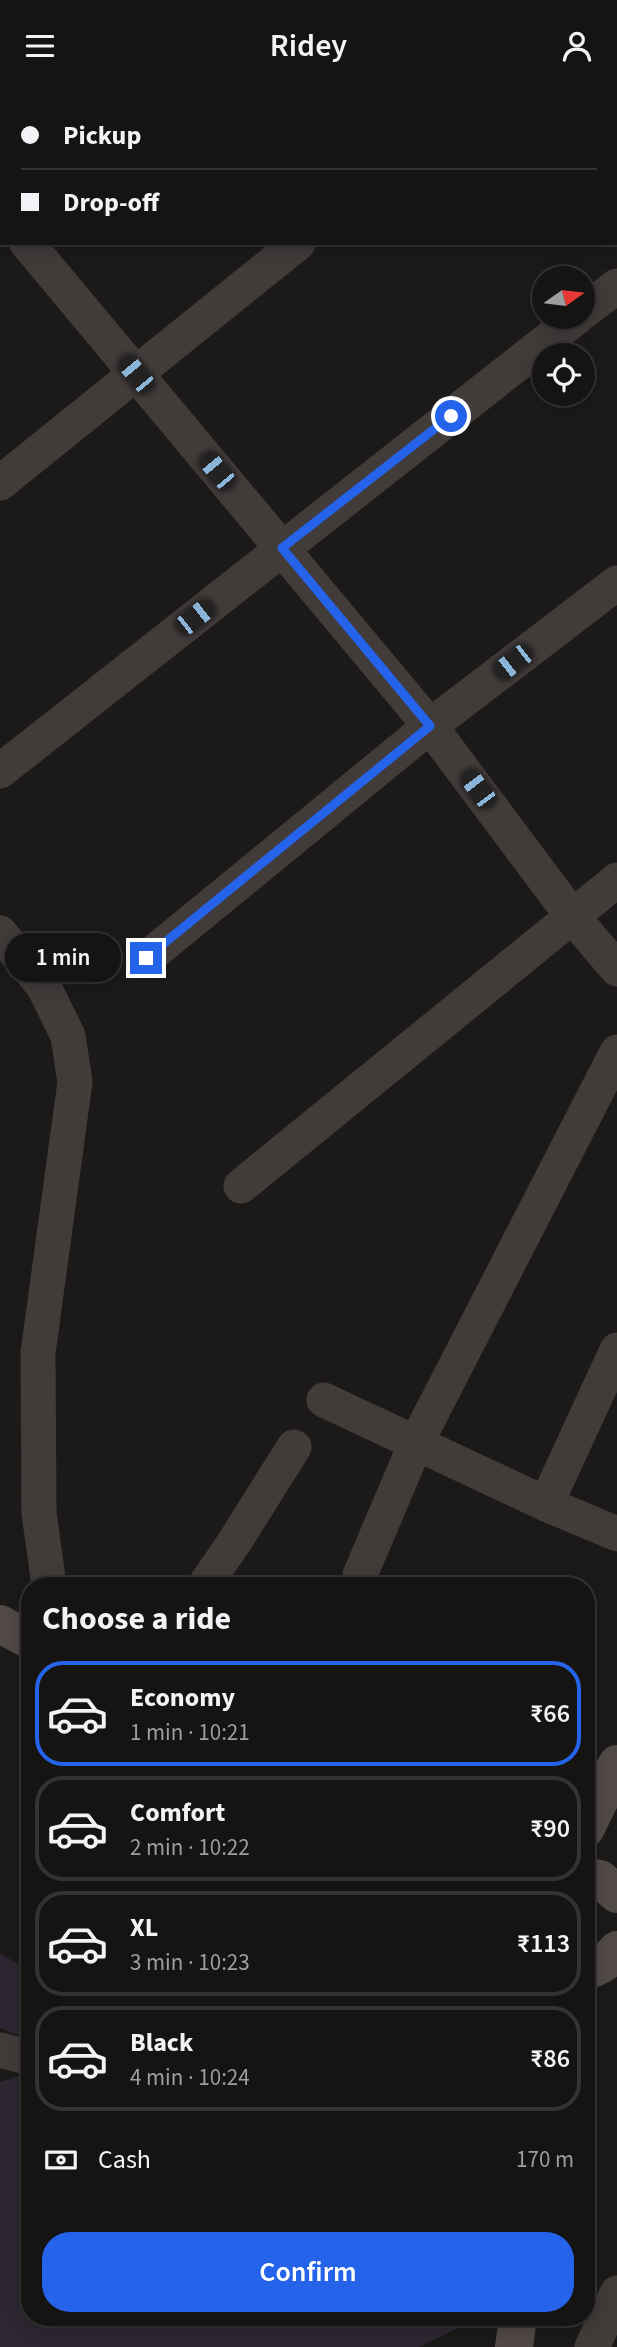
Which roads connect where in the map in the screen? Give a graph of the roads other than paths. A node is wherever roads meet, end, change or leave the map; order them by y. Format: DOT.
graph roads {
  1 [pos="29,245"];
  2 [pos="296,245"];
  3 [pos="617,286"];
  4 [pos="595,303"];
  5 [pos="562,329"];
  6 [pos="136,374"];
  7 [pos="0,483"];
  8 [pos="282,548"];
  9 [pos="617,583"];
  10 [pos="430,726"];
  11 [pos="0,771"];
  12 [pos="617,880"];
  13 [pos="572,916"];
  14 [pos="0,933"];
  15 [pos="146,958"];
  16 [pos="617,969"];
  17 [pos="617,1052"];
  18 [pos="241,1186"];
  19 [pos="617,1350"];
  20 [pos="324,1400"];
  21 [pos="416,1443"];
  22 [pos="294,1447"];
  23 [pos="546,1504"];
  24 [pos="617,1534"];
  25 [pos="360,1575"];
  26 [pos="48,1577"];
  27 [pos="210,1577"];
  28 [pos="0,1624"];
  29 [pos="21,1635"];
  30 [pos="617,1764"];
  31 [pos="595,1809"];
  32 [pos="0,2050"];
  33 [pos="21,2056"];
  34 [pos="617,2293"];
  35 [pos="517,2326"];
  36 [pos="514,2347"];
  37 [pos="592,2347"];
  1 -- 6 [label="street"];
  2 -- 6 [label="street"];
  3 -- 4 [label="street"];
  5 -- 8 [label="street"];
  6 -- 7 [label="street"];
  6 -- 8 [label="street"];
  8 -- 10 [label="street"];
  8 -- 11 [label="street"];
  9 -- 10 [label="street"];
  10 -- 13 [label="street"];
  10 -- 15 [label="street"];
  12 -- 13 [label="street"];
  13 -- 16 [label="street"];
  13 -- 18 [label="street"];
  14 -- 26 [label="street"];
  17 -- 21 [label="street"];
  19 -- 23 [label="street"];
  20 -- 21 [label="street"];
  21 -- 23 [label="street"];
  21 -- 25 [label="street"];
  22 -- 27 [label="street"];
  23 -- 24 [label="street"];
  28 -- 29 [label="main road"];
  30 -- 31 [label="main road"];
  32 -- 33 [label="street"];
  34 -- 37 [label="street"];
  35 -- 36 [label="main road"];
}
